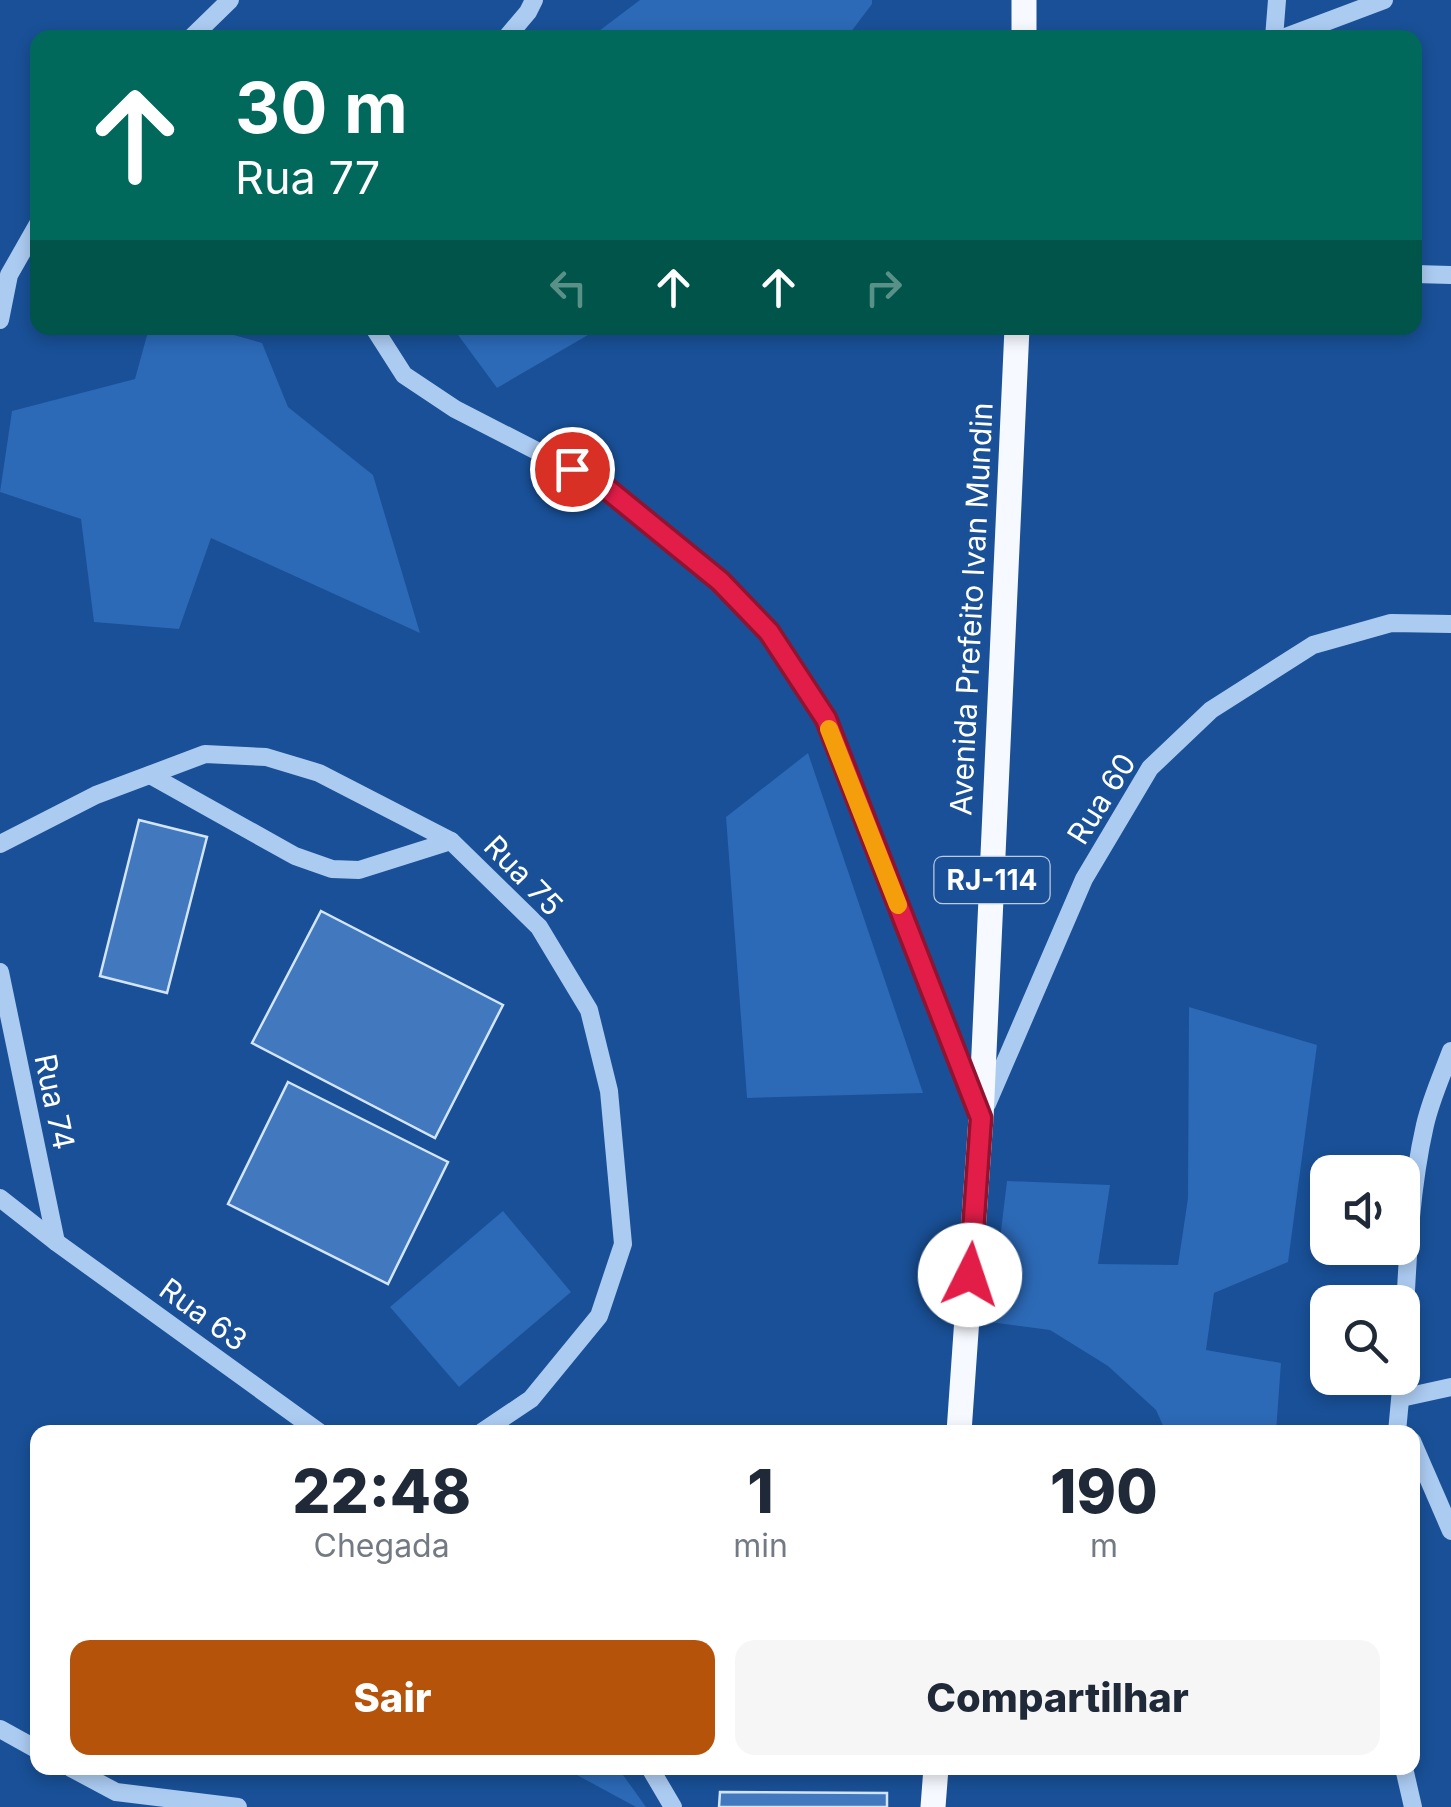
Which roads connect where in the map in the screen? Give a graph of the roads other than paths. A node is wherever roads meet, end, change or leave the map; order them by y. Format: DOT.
graph roads {
  1 [pos="230,0"];
  2 [pos="534,0"];
  3 [pos="1024,0"];
  4 [pos="1278,0"];
  5 [pos="1384,0"];
  6 [pos="200,30"];
  7 [pos="513,30"];
  8 [pos="1024,30"];
  9 [pos="1275,30"];
  10 [pos="1304,30"];
  11 [pos="30,238"];
  12 [pos="1422,274"];
  13 [pos="1451,276"];
  14 [pos="0,320"];
  15 [pos="378,335"];
  16 [pos="1017,335"];
  17 [pos="1451,624"];
  18 [pos="150,775"];
  19 [pos="451,841"];
  20 [pos="0,844"];
  21 [pos="0,972"];
  22 [pos="1451,1051"];
  23 [pos="981,1118"];
  24 [pos="0,1198"];
  25 [pos="56,1242"];
  26 [pos="1407,1285"];
  27 [pos="1451,1387"];
  28 [pos="1401,1395"];
  29 [pos="1401,1405"];
  30 [pos="308,1425"];
  31 [pos="492,1425"];
  32 [pos="959,1425"];
  33 [pos="1399,1425"];
  34 [pos="1407,1425"];
  35 [pos="1420,1459"];
  36 [pos="1451,1531"];
  37 [pos="0,1730"];
  38 [pos="30,1746"];
  39 [pos="84,1775"];
  40 [pos="654,1775"];
  41 [pos="935,1775"];
  42 [pos="1406,1775"];
  43 [pos="238,1807"];
  44 [pos="673,1807"];
  45 [pos="933,1807"];
  46 [pos="1413,1807"];
  1 -- 6 [label="street"];
  2 -- 7 [label="street"];
  3 -- 8 [label="main road"];
  4 -- 9 [label="street"];
  5 -- 10 [label="street"];
  11 -- 14 [label="street"];
  12 -- 13 [label="street"];
  15 -- 23 [label="street"];
  16 -- 23 [label="main road, Avenida Prefeito Ivan Mundin / RJ-114"];
  17 -- 23 [label="street, Rua 60"];
  18 -- 19 [label="street, Rua 75"];
  18 -- 19 [label="street"];
  18 -- 20 [label="street, Rua 75"];
  19 -- 31 [label="street, Rua 75"];
  21 -- 25 [label="street, Rua 74"];
  22 -- 26 [label="street"];
  23 -- 32 [label="main road, Avenida Prefeito Ivan Mundin / RJ-114"];
  24 -- 25 [label="street, Rua 63"];
  25 -- 30 [label="street, Rua 63"];
  27 -- 29 [label="street"];
  28 -- 29 [label="street"];
  29 -- 33 [label="street"];
  29 -- 34 [label="street"];
  35 -- 36 [label="street"];
  37 -- 38 [label="street"];
  39 -- 43 [label="street"];
  40 -- 44 [label="street"];
  41 -- 45 [label="main road"];
  42 -- 46 [label="street"];
}
